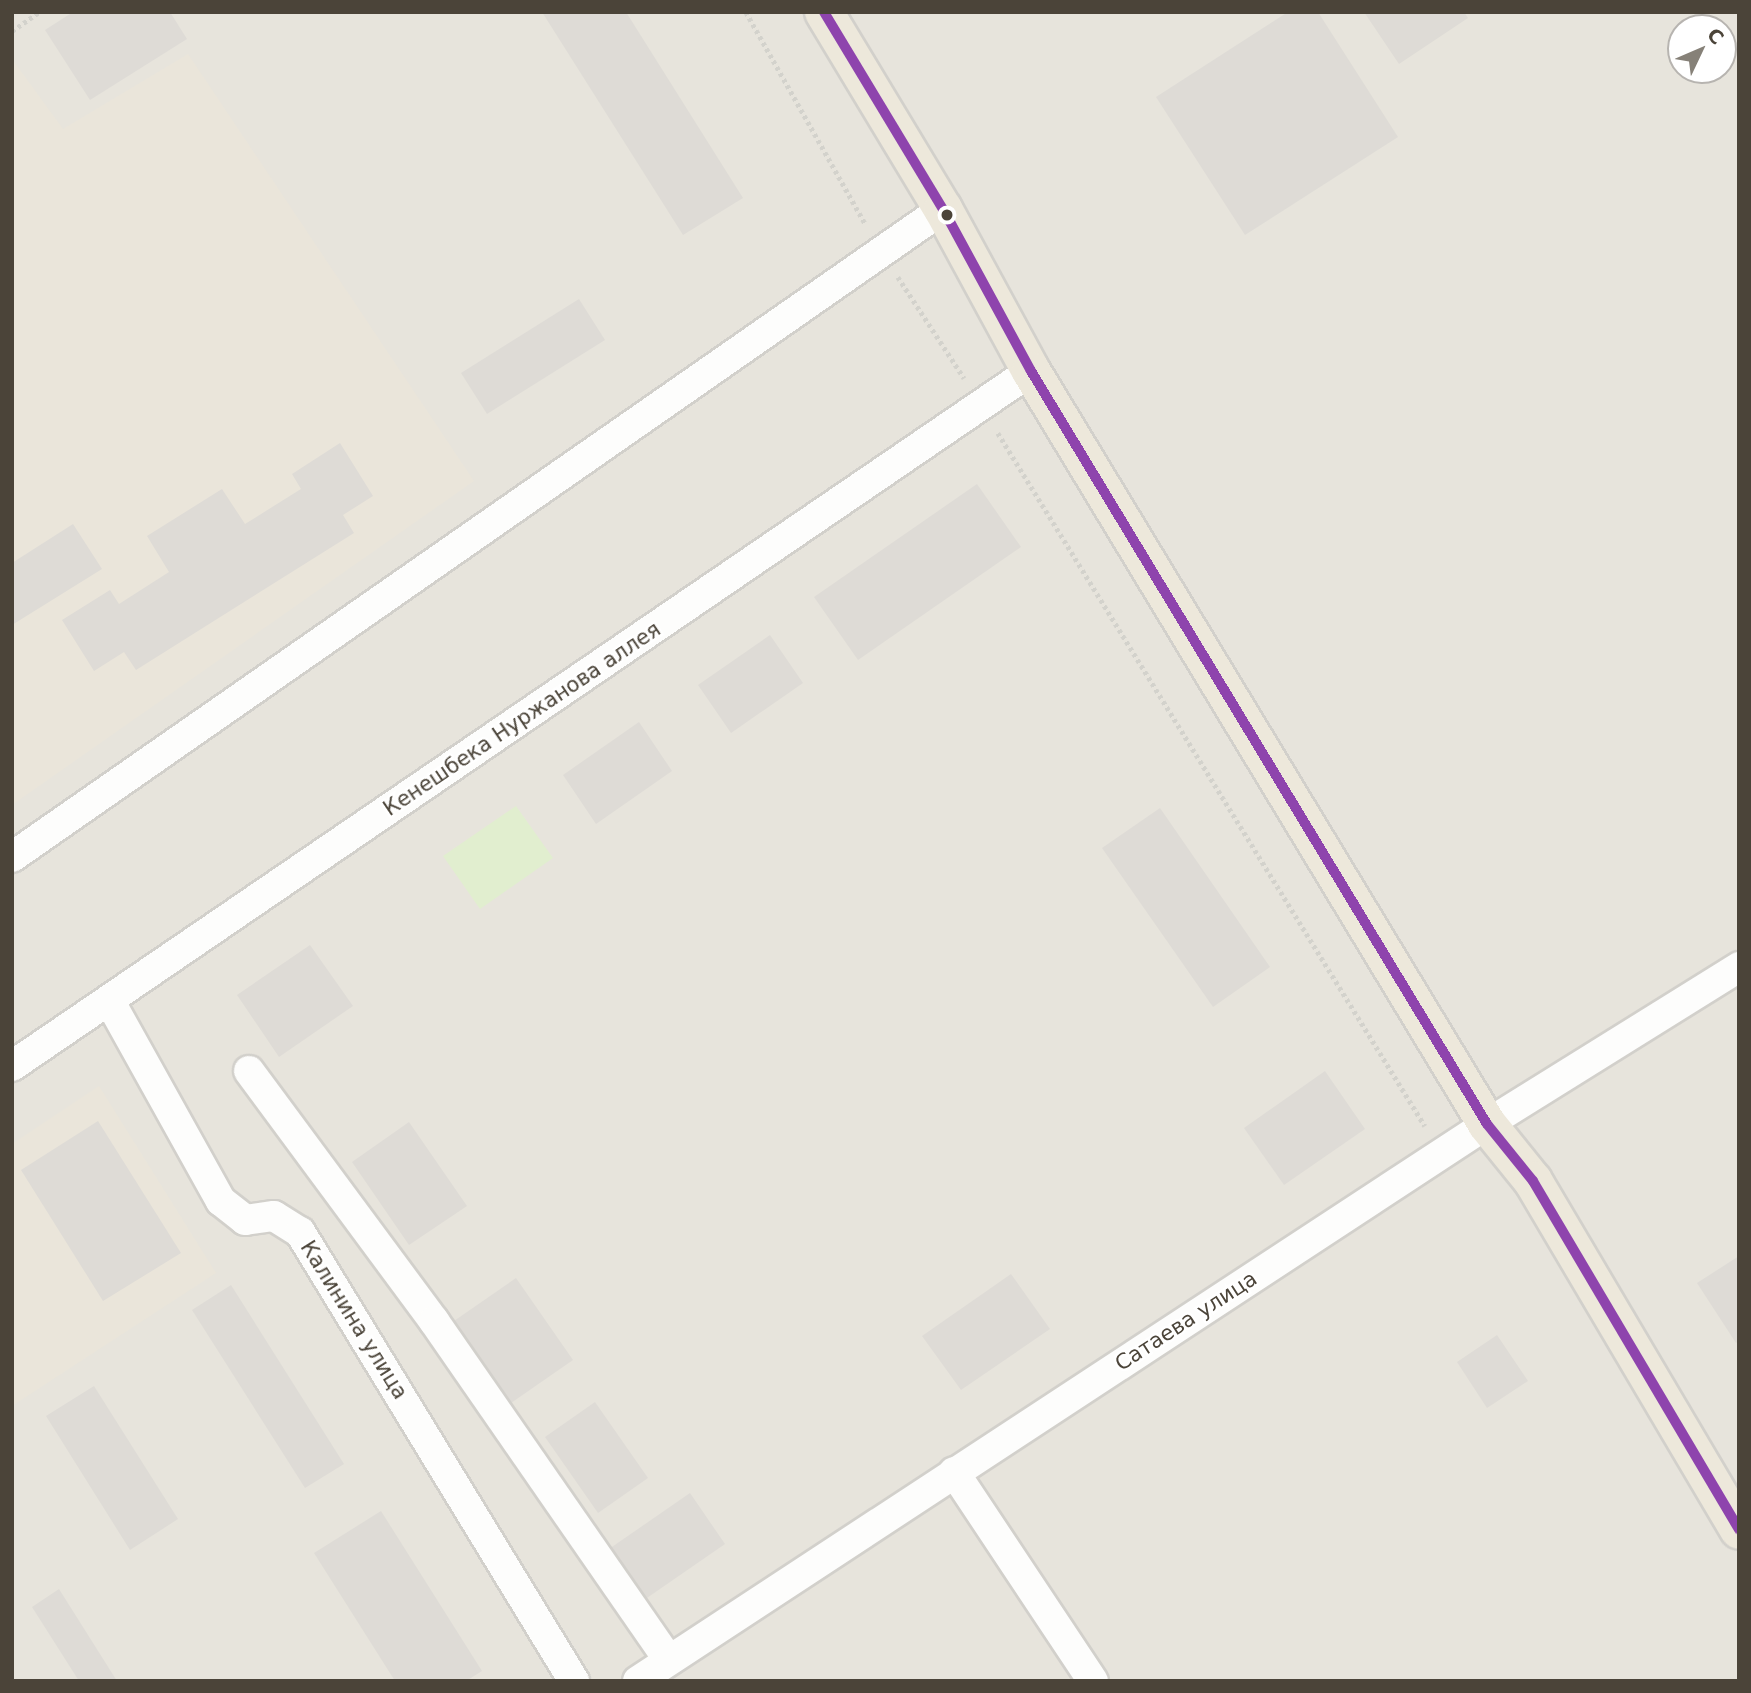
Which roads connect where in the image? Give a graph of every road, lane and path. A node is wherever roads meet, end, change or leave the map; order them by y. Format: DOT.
graph roads {
  1 [pos="40,12"];
  2 [pos="746,12"];
  3 [pos="824,12"];
  4 [pos="12,31"];
  5 [pos="943,209"];
  6 [pos="881,252"];
  7 [pos="1031,371"];
  8 [pos="981,405"];
  9 [pos="12,857"];
  10 [pos="1739,967"];
  11 [pos="109,1000"];
  12 [pos="12,1066"];
  13 [pos="249,1071"];
  14 [pos="1487,1124"];
  15 [pos="1442,1154"];
  16 [pos="954,1472"];
  17 [pos="1739,1530"];
  18 [pos="669,1660"];
  19 [pos="574,1681"];
  20 [pos="638,1681"];
  21 [pos="1093,1681"];
  1 -- 4 [label="path"];
  2 -- 6 [label="path"];
  3 -- 5 [label="highway"];
  5 -- 6 [label="street"];
  5 -- 7 [label="highway"];
  6 -- 8 [label="path"];
  6 -- 9 [label="street"];
  7 -- 8 [label="street, Кенешбека Нуржанова аллея"];
  7 -- 14 [label="highway"];
  8 -- 11 [label="street, Кенешбека Нуржанова аллея"];
  8 -- 15 [label="path"];
  10 -- 14 [label="street, Сатаева улица"];
  11 -- 12 [label="street, Кенешбека Нуржанова аллея"];
  11 -- 19 [label="street, Калинина улица"];
  13 -- 18 [label="street"];
  14 -- 15 [label="street, Сатаева улица"];
  14 -- 17 [label="highway"];
  15 -- 16 [label="street, Сатаева улица"];
  16 -- 18 [label="street, Сатаева улица"];
  16 -- 21 [label="street"];
  18 -- 20 [label="street, Сатаева улица"];
}
